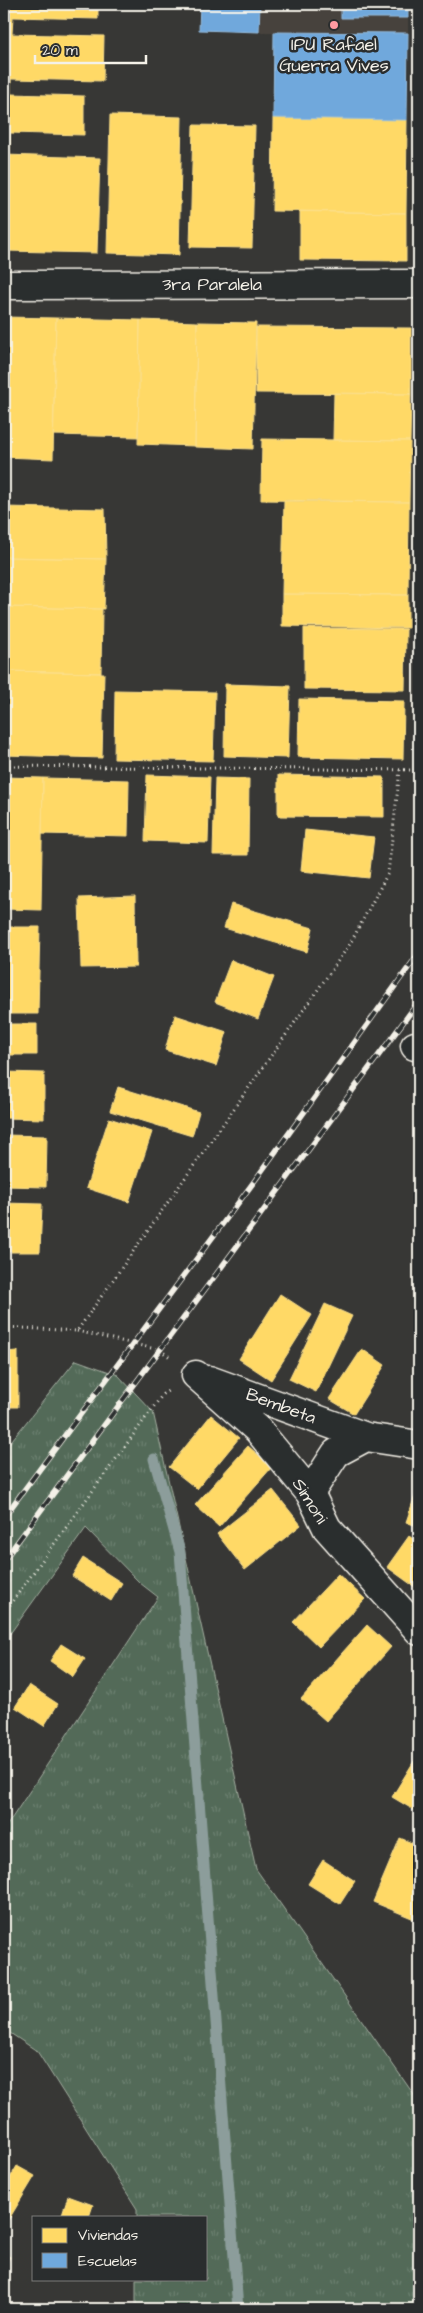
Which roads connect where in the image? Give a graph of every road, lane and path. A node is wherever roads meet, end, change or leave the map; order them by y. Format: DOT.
graph roads {
  1 [pos="419,284"];
  2 [pos="4,285"];
  3 [pos="4,766"];
  4 [pos="400,770"];
  5 [pos="419,770"];
  6 [pos="4,1326"];
  7 [pos="77,1331"];
  8 [pos="196,1375"];
  9 [pos="366,1437"];
  10 [pos="419,1445"];
  11 [pos="310,1493"];
  12 [pos="4,1613"];
  13 [pos="419,1631"];
  1 -- 2 [label="street, 3ra Paralela"];
  3 -- 4 [label="path"];
  4 -- 5 [label="path"];
  4 -- 7 [label="path"];
  6 -- 7 [label="path"];
  7 -- 8 [label="path"];
  8 -- 9 [label="street, Bembeta"];
  8 -- 11 [label="street, Simoni"];
  8 -- 12 [label="path"];
  9 -- 10 [label="street, Bembeta"];
  9 -- 11 [label="street"];
  11 -- 13 [label="street, Simoni"];
}
